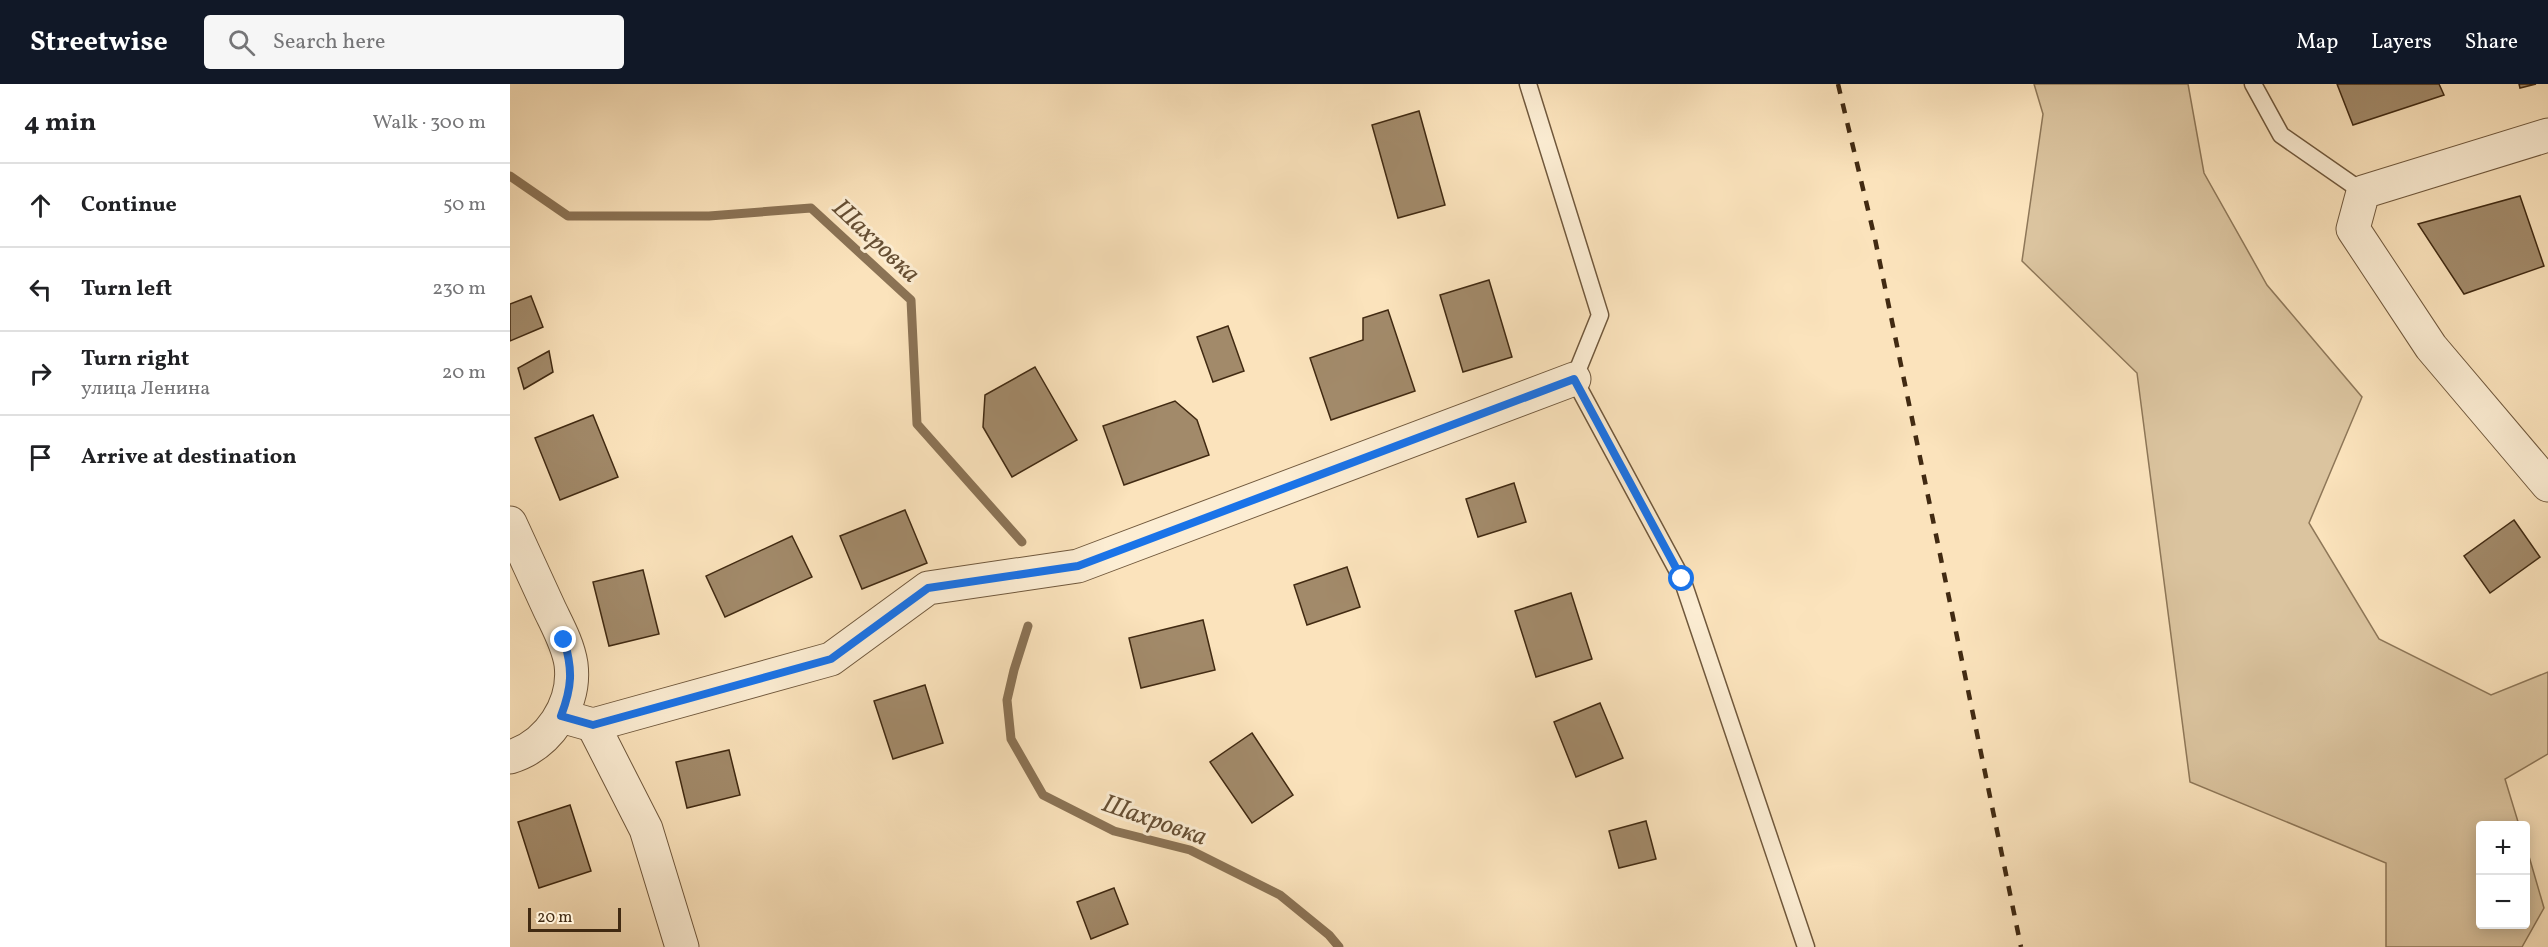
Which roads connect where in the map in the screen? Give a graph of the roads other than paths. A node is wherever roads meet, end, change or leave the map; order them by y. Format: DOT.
graph roads {
  1 [pos="1528,84"];
  2 [pos="2253,84"];
  3 [pos="2548,135"];
  4 [pos="2363,192"];
  5 [pos="1574,379"];
  6 [pos="2548,485"];
  7 [pos="510,523"];
  8 [pos="561,716"];
  9 [pos="593,725"];
  10 [pos="510,757"];
  11 [pos="681,947"];
  12 [pos="1806,947"];
  1 -- 5 [label="lane"];
  2 -- 4 [label="lane"];
  3 -- 4 [label="street"];
  4 -- 6 [label="street"];
  5 -- 9 [label="street"];
  5 -- 12 [label="lane"];
  7 -- 8 [label="street"];
  8 -- 9 [label="street"];
  8 -- 10 [label="street"];
  9 -- 11 [label="street"];
}
